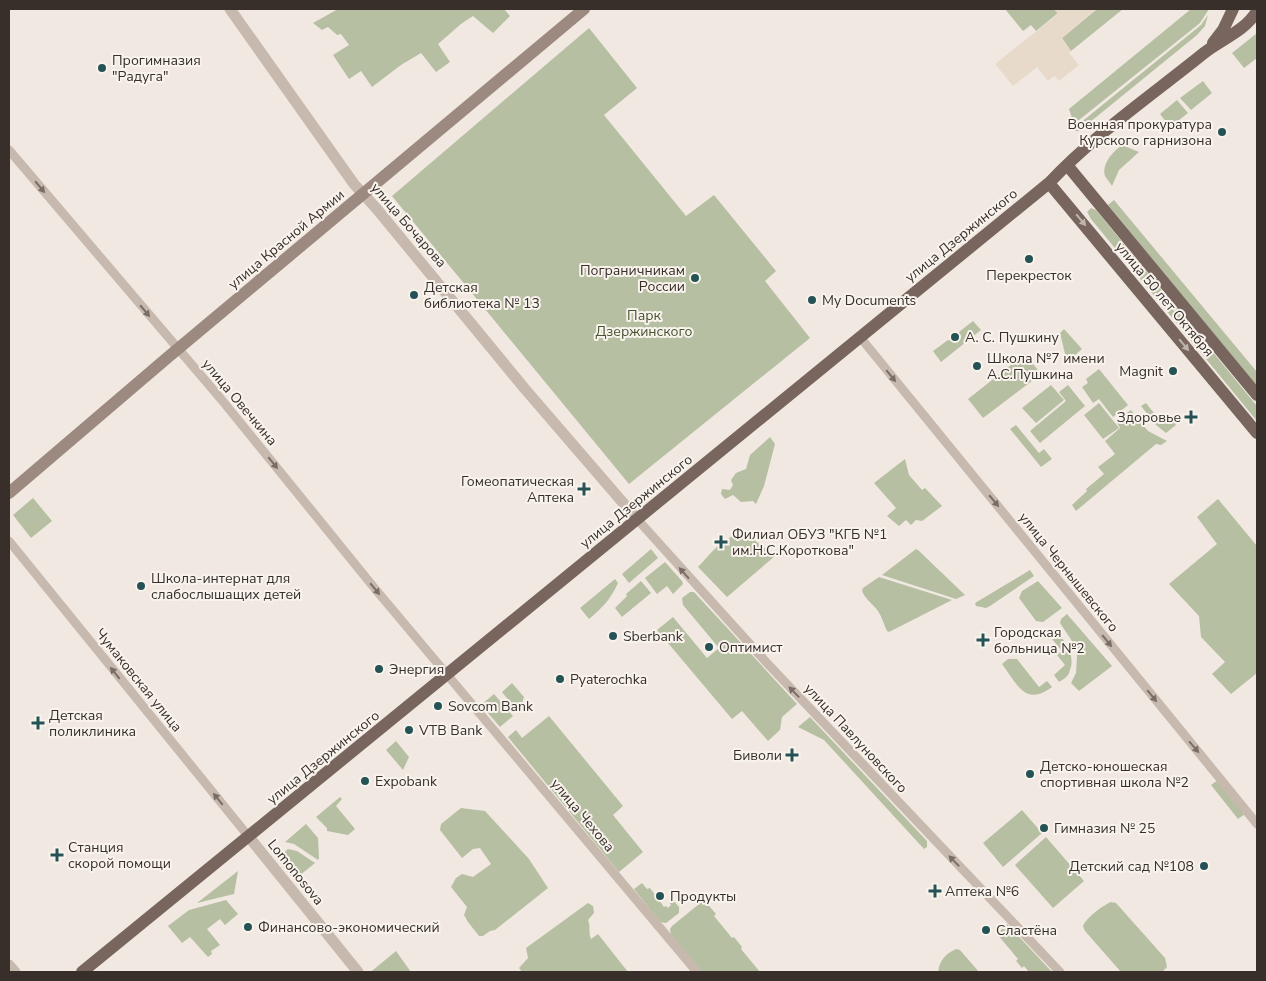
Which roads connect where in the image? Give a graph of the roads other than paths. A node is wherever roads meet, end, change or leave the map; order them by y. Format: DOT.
graph roads {
  1 [pos="230,9"];
  2 [pos="584,9"];
  3 [pos="1233,9"];
  4 [pos="1257,11"];
  5 [pos="1257,18"];
  6 [pos="1245,26"];
  7 [pos="1207,51"];
  8 [pos="9,150"];
  9 [pos="1067,165"];
  10 [pos="1049,183"];
  11 [pos="363,194"];
  12 [pos="860,337"];
  13 [pos="178,349"];
  14 [pos="1257,395"];
  15 [pos="1257,433"];
  16 [pos="9,493"];
  17 [pos="637,519"];
  18 [pos="9,541"];
  19 [pos="448,674"];
  20 [pos="1257,824"];
  21 [pos="249,837"];
  22 [pos="9,965"];
  23 [pos="14,972"];
  24 [pos="82,972"];
  25 [pos="358,972"];
  26 [pos="697,972"];
  27 [pos="1060,972"];
  1 -- 11 [label="street, улица Бочарова"];
  2 -- 11 [label="main road, улица Красной Армии"];
  3 -- 7 [label="main road"];
  4 -- 6 [label="main road"];
  5 -- 6 [label="street"];
  6 -- 7 [label="main road"];
  7 -- 9 [label="main road, улица Дзержинского"];
  8 -- 13 [label="street, улица Овечкина, one-way"];
  9 -- 10 [label="main road, улица Дзержинского"];
  9 -- 14 [label="main road, улица 50 лет Октября"];
  10 -- 12 [label="main road, улица Дзержинского"];
  10 -- 15 [label="main road, улица 50 лет Октября, one-way"];
  11 -- 13 [label="main road, улица Красной Армии"];
  11 -- 17 [label="street, улица Бочарова"];
  12 -- 17 [label="main road, улица Дзержинского"];
  12 -- 20 [label="street, улица Чернышевского, one-way"];
  13 -- 16 [label="main road, улица Красной Армии"];
  13 -- 19 [label="street, улица Овечкина, one-way"];
  17 -- 19 [label="main road, улица Дзержинского"];
  27 -- 17 [label="street, улица Павлуновского, one-way"];
  21 -- 18 [label="street, Чумаковская улица, one-way"];
  19 -- 21 [label="main road, улица Дзержинского"];
  19 -- 26 [label="street, улица Чехова"];
  21 -- 24 [label="main road, улица Дзержинского"];
  21 -- 25 [label="street, Lomonosova"];
  22 -- 23 [label="street"];
}
